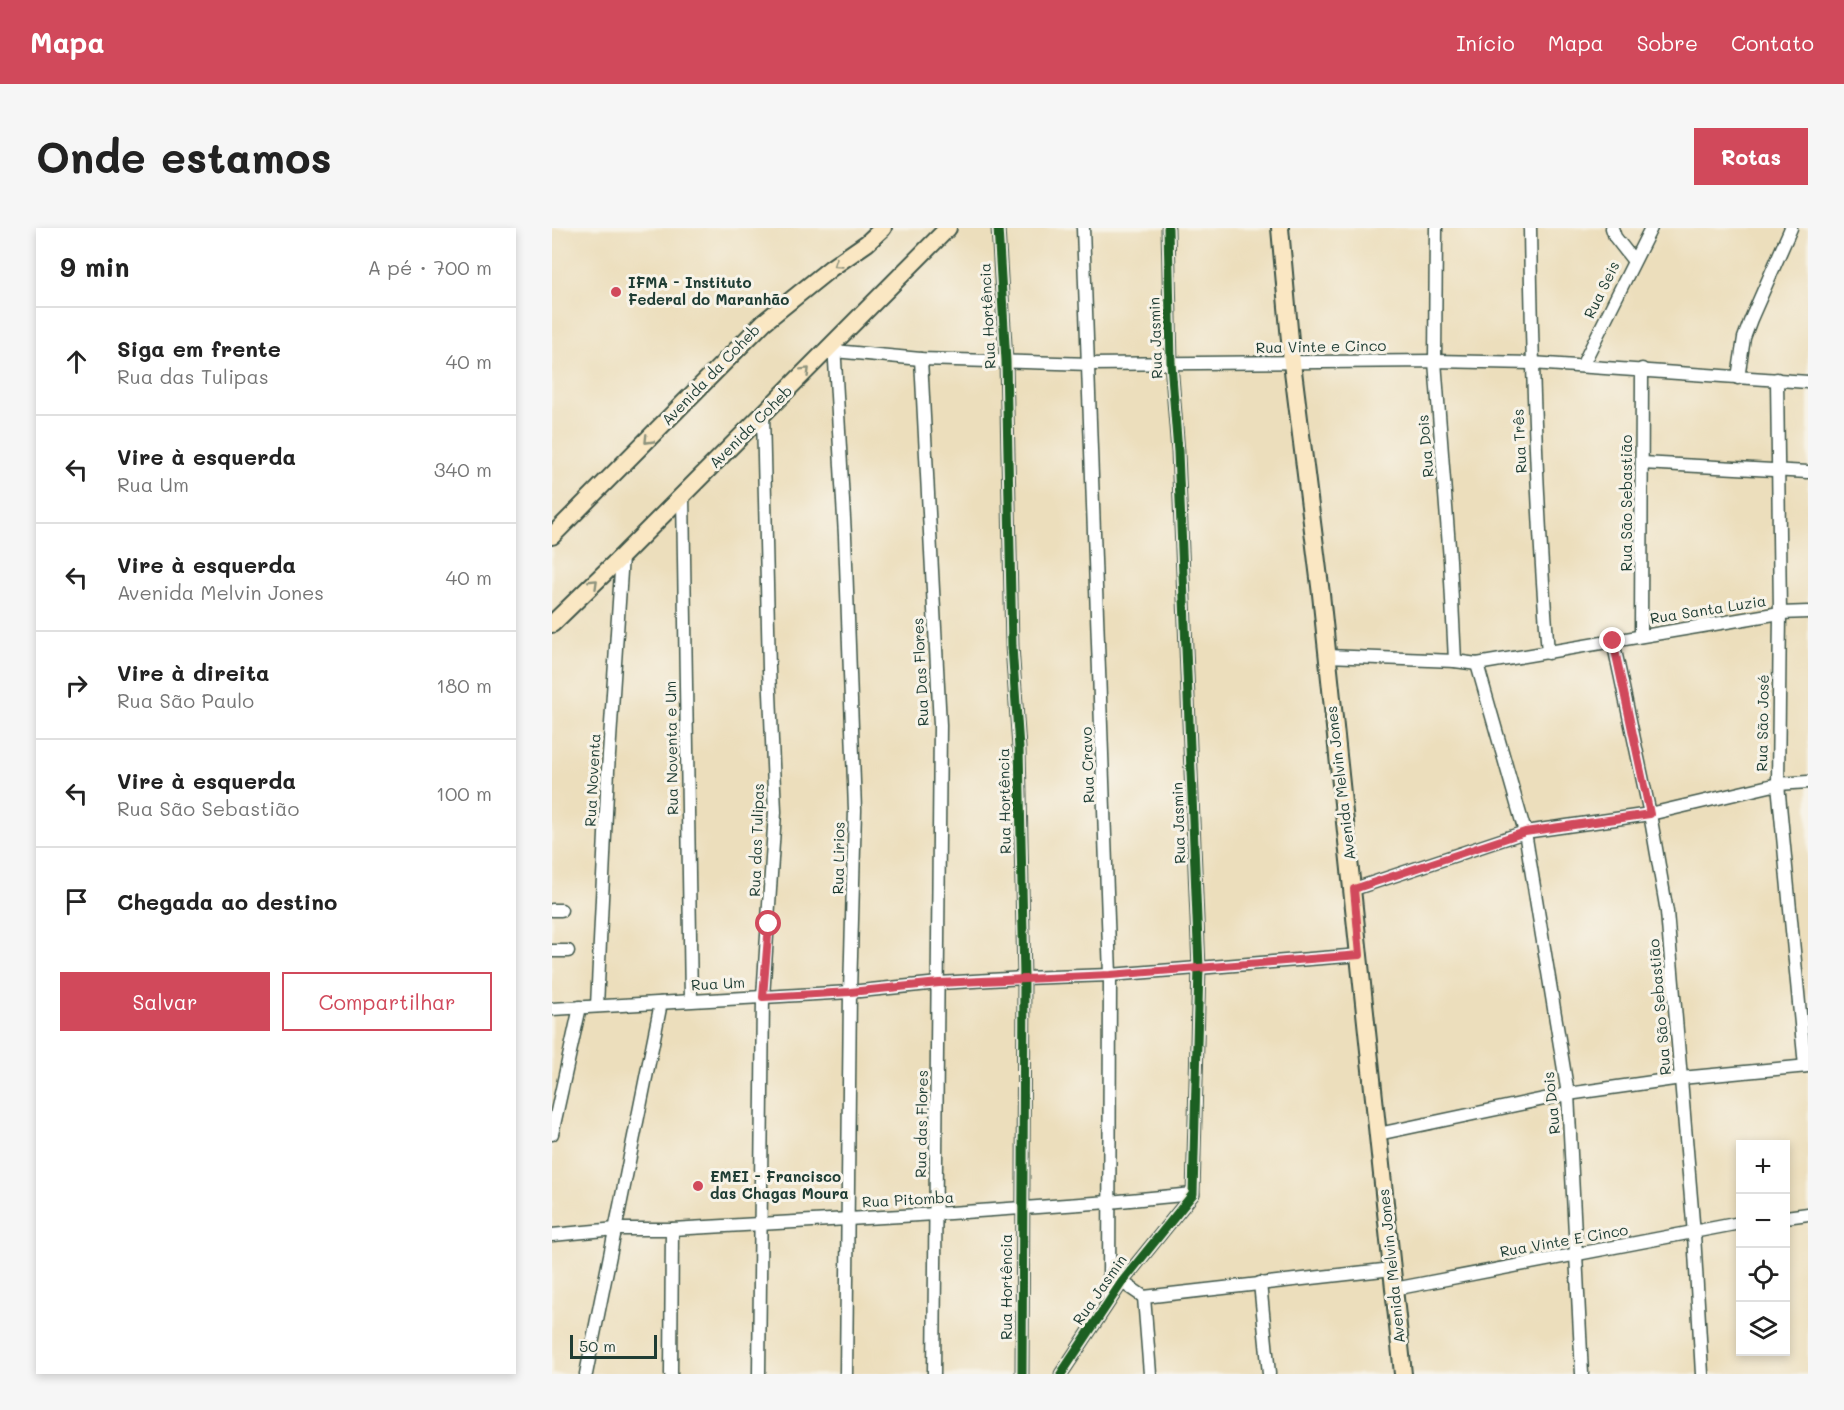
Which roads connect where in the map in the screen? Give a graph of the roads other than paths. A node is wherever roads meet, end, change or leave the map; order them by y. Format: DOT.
graph roads {
  1 [pos="883,228"];
  2 [pos="948,228"];
  3 [pos="998,228"];
  4 [pos="1083,228"];
  5 [pos="1168,228"];
  6 [pos="1280,228"];
  7 [pos="1436,228"];
  8 [pos="1530,228"];
  9 [pos="1612,228"];
  10 [pos="1651,228"];
  11 [pos="1791,228"];
  12 [pos="1633,260"];
  13 [pos="834,347"];
  14 [pos="921,359"];
  15 [pos="1006,361"];
  16 [pos="1435,361"];
  17 [pos="1171,363"];
  18 [pos="1292,363"];
  19 [pos="1532,363"];
  20 [pos="1089,364"];
  21 [pos="1582,366"];
  22 [pos="1642,369"];
  23 [pos="1738,378"];
  24 [pos="1777,379"];
  25 [pos="1808,382"];
  26 [pos="763,414"];
  27 [pos="1642,463"];
  28 [pos="1778,470"];
  29 [pos="1808,472"];
  30 [pos="683,495"];
  31 [pos="552,536"];
  32 [pos="622,556"];
  33 [pos="1808,612"];
  34 [pos="1780,613"];
  35 [pos="552,624"];
  36 [pos="1641,636"];
  37 [pos="1613,641"];
  38 [pos="1548,653"];
  39 [pos="1327,656"];
  40 [pos="1455,661"];
  41 [pos="1477,664"];
  42 [pos="1808,782"];
  43 [pos="1778,784"];
  44 [pos="1650,814"];
  45 [pos="1525,832"];
  46 [pos="1354,889"];
  47 [pos="552,951"];
  48 [pos="568,951"];
  49 [pos="1360,955"];
  50 [pos="1200,968"];
  51 [pos="1110,975"];
  52 [pos="1024,978"];
  53 [pos="939,983"];
  54 [pos="850,992"];
  55 [pos="763,997"];
  56 [pos="691,1000"];
  57 [pos="661,1003"];
  58 [pos="597,1006"];
  59 [pos="580,1007"];
  60 [pos="552,1009"];
  61 [pos="1806,1066"];
  62 [pos="1681,1078"];
  63 [pos="1568,1094"];
  64 [pos="552,1134"];
  65 [pos="1378,1134"];
  66 [pos="1193,1194"];
  67 [pos="1109,1202"];
  68 [pos="1023,1208"];
  69 [pos="936,1214"];
  70 [pos="1808,1214"];
  71 [pos="1790,1216"];
  72 [pos="848,1219"];
  73 [pos="760,1224"];
  74 [pos="1736,1225"];
  75 [pos="616,1229"];
  76 [pos="672,1229"];
  77 [pos="1694,1234"];
  78 [pos="552,1235"];
  79 [pos="1577,1253"];
  80 [pos="1392,1269"];
  81 [pos="1122,1282"];
  82 [pos="1260,1283"];
  83 [pos="1394,1289"];
  84 [pos="1144,1298"];
  85 [pos="1110,1302"];
  86 [pos="586,1374"];
  87 [pos="671,1374"];
  88 [pos="759,1374"];
  89 [pos="846,1374"];
  90 [pos="934,1374"];
  91 [pos="1022,1374"];
  92 [pos="1061,1374"];
  93 [pos="1150,1374"];
  94 [pos="1269,1374"];
  95 [pos="1403,1374"];
  96 [pos="1582,1374"];
  97 [pos="1702,1374"];
  1 -- 31 [label="main road, Avenida da Coheb, one-way"];
  2 -- 13 [label="main road, Avenida Coheb"];
  3 -- 15 [label="street, Rua Hortência"];
  4 -- 20 [label="street, Rua Cravo"];
  5 -- 17 [label="street, Rua Jasmin"];
  6 -- 18 [label="main road, Avenida Melvin Jones"];
  7 -- 16 [label="street, Rua Dois"];
  8 -- 19 [label="street, Rua Três"];
  9 -- 12 [label="street"];
  10 -- 12 [label="street, Rua Seis"];
  11 -- 23 [label="street"];
  12 -- 21 [label="street, Rua Seis"];
  13 -- 14 [label="street, Rua Vinte e Cinco"];
  26 -- 13 [label="main road, Avenida Coheb, one-way"];
  13 -- 54 [label="street, Rua Lirios"];
  14 -- 15 [label="street, Rua Vinte e Cinco"];
  14 -- 53 [label="street, Rua Das Flores"];
  15 -- 20 [label="street, Rua Vinte e Cinco"];
  15 -- 52 [label="street, Rua Hortência"];
  16 -- 18 [label="street, Rua Vinte e Cinco"];
  16 -- 19 [label="street, Rua Vinte e Cinco"];
  16 -- 40 [label="street, Rua Dois"];
  17 -- 18 [label="street, Rua Vinte e Cinco"];
  17 -- 20 [label="street, Rua Vinte e Cinco"];
  17 -- 50 [label="street, Rua Jasmin"];
  18 -- 39 [label="main road, Avenida Melvin Jones"];
  19 -- 21 [label="street, Rua Vinte e Cinco"];
  19 -- 38 [label="street, Rua Três"];
  20 -- 51 [label="street, Rua Cravo"];
  21 -- 22 [label="street, Rua Vinte e Cinco"];
  22 -- 23 [label="street, Rua Vinte e Cinco"];
  22 -- 27 [label="street, Rua São Sebastião"];
  23 -- 24 [label="street, Rua Vinte e Cinco"];
  24 -- 25 [label="street, Rua Vinte e Cinco"];
  24 -- 28 [label="street, Rua São José"];
  26 -- 30 [label="main road, Avenida Coheb"];
  26 -- 55 [label="street, Rua das Tulipas"];
  27 -- 28 [label="street"];
  27 -- 36 [label="street, Rua São Sebastião"];
  28 -- 29 [label="street"];
  28 -- 34 [label="street, Rua São José"];
  30 -- 32 [label="main road, Avenida Coheb"];
  30 -- 56 [label="street, Rua Noventa e Um"];
  35 -- 32 [label="main road, Avenida Coheb, one-way"];
  32 -- 58 [label="street, Rua Noventa"];
  33 -- 34 [label="street, Rua Santa Luzia"];
  34 -- 36 [label="street, Rua Santa Luzia"];
  34 -- 43 [label="street, Rua São José"];
  36 -- 37 [label="street, Rua Santa Luzia"];
  37 -- 38 [label="street, Rua Santa Luzia"];
  37 -- 44 [label="street, Rua São Sebastião"];
  38 -- 41 [label="street, Rua Santa Luzia"];
  39 -- 40 [label="street, Rua Santa Luzia"];
  39 -- 46 [label="main road, Avenida Melvin Jones"];
  40 -- 41 [label="street, Rua Santa Luzia"];
  41 -- 45 [label="street, Rua Dois"];
  42 -- 43 [label="street"];
  43 -- 44 [label="street"];
  43 -- 61 [label="street, Rua São José"];
  44 -- 45 [label="street"];
  44 -- 62 [label="street, Rua São Sebastião"];
  45 -- 46 [label="street"];
  45 -- 63 [label="street, Rua Dois"];
  46 -- 49 [label="main road, Avenida Melvin Jones"];
  47 -- 48 [label="street"];
  49 -- 50 [label="street, Rua Um"];
  49 -- 65 [label="main road, Avenida Melvin Jones"];
  50 -- 51 [label="street, Rua Um"];
  50 -- 66 [label="street, Rua Jasmin"];
  51 -- 52 [label="street, Rua Um"];
  51 -- 67 [label="street, Rua Cravo"];
  52 -- 53 [label="street, Rua Um"];
  52 -- 68 [label="street, Rua Hortência"];
  53 -- 54 [label="street, Rua Um"];
  53 -- 69 [label="street, Rua das Flores"];
  54 -- 55 [label="street, Rua Um"];
  54 -- 72 [label="street, Rua Lirios"];
  55 -- 56 [label="street, Rua Um"];
  55 -- 73 [label="street, Rua das Tulipas"];
  56 -- 57 [label="street, Rua Um"];
  57 -- 58 [label="street, Rua Um"];
  57 -- 75 [label="street"];
  58 -- 59 [label="street, Rua Um"];
  59 -- 60 [label="street, Rua Um"];
  59 -- 64 [label="street"];
  61 -- 62 [label="street"];
  62 -- 63 [label="street"];
  62 -- 77 [label="street, Rua São Sebastião"];
  63 -- 65 [label="street"];
  63 -- 79 [label="street, Rua Dois"];
  65 -- 80 [label="main road, Avenida Melvin Jones"];
  66 -- 67 [label="street, Rua Pitomba"];
  66 -- 81 [label="street, Rua Jasmin"];
  67 -- 68 [label="street, Rua Pitomba"];
  67 -- 85 [label="street, Rua Cravo"];
  68 -- 69 [label="street, Rua Pitomba"];
  68 -- 91 [label="street, Rua Hortência"];
  69 -- 72 [label="street, Rua Pitomba"];
  69 -- 90 [label="street, Rua das Flores"];
  70 -- 71 [label="street"];
  72 -- 73 [label="street, Rua Pitomba"];
  72 -- 89 [label="street, Rua Lirios"];
  73 -- 76 [label="street, Rua Pitomba"];
  73 -- 88 [label="street, Rua das Tulipas"];
  74 -- 77 [label="street, Rua Vinte E Cinco"];
  75 -- 76 [label="street, Rua Pitomba"];
  75 -- 78 [label="street, Rua Pitomba"];
  75 -- 86 [label="street"];
  76 -- 87 [label="street"];
  77 -- 79 [label="street, Rua Vinte E Cinco"];
  77 -- 97 [label="street, Rua São Sebastião"];
  79 -- 83 [label="street, Rua Vinte E Cinco"];
  79 -- 96 [label="street, Rua Dois"];
  80 -- 82 [label="street"];
  80 -- 83 [label="main road, Avenida Melvin Jones"];
  81 -- 84 [label="street"];
  81 -- 85 [label="street, Rua Jasmin"];
  82 -- 84 [label="street"];
  82 -- 94 [label="street"];
  83 -- 95 [label="main road, Avenida Melvin Jones"];
  84 -- 93 [label="street"];
  85 -- 92 [label="street, Rua Jasmin"];
}
